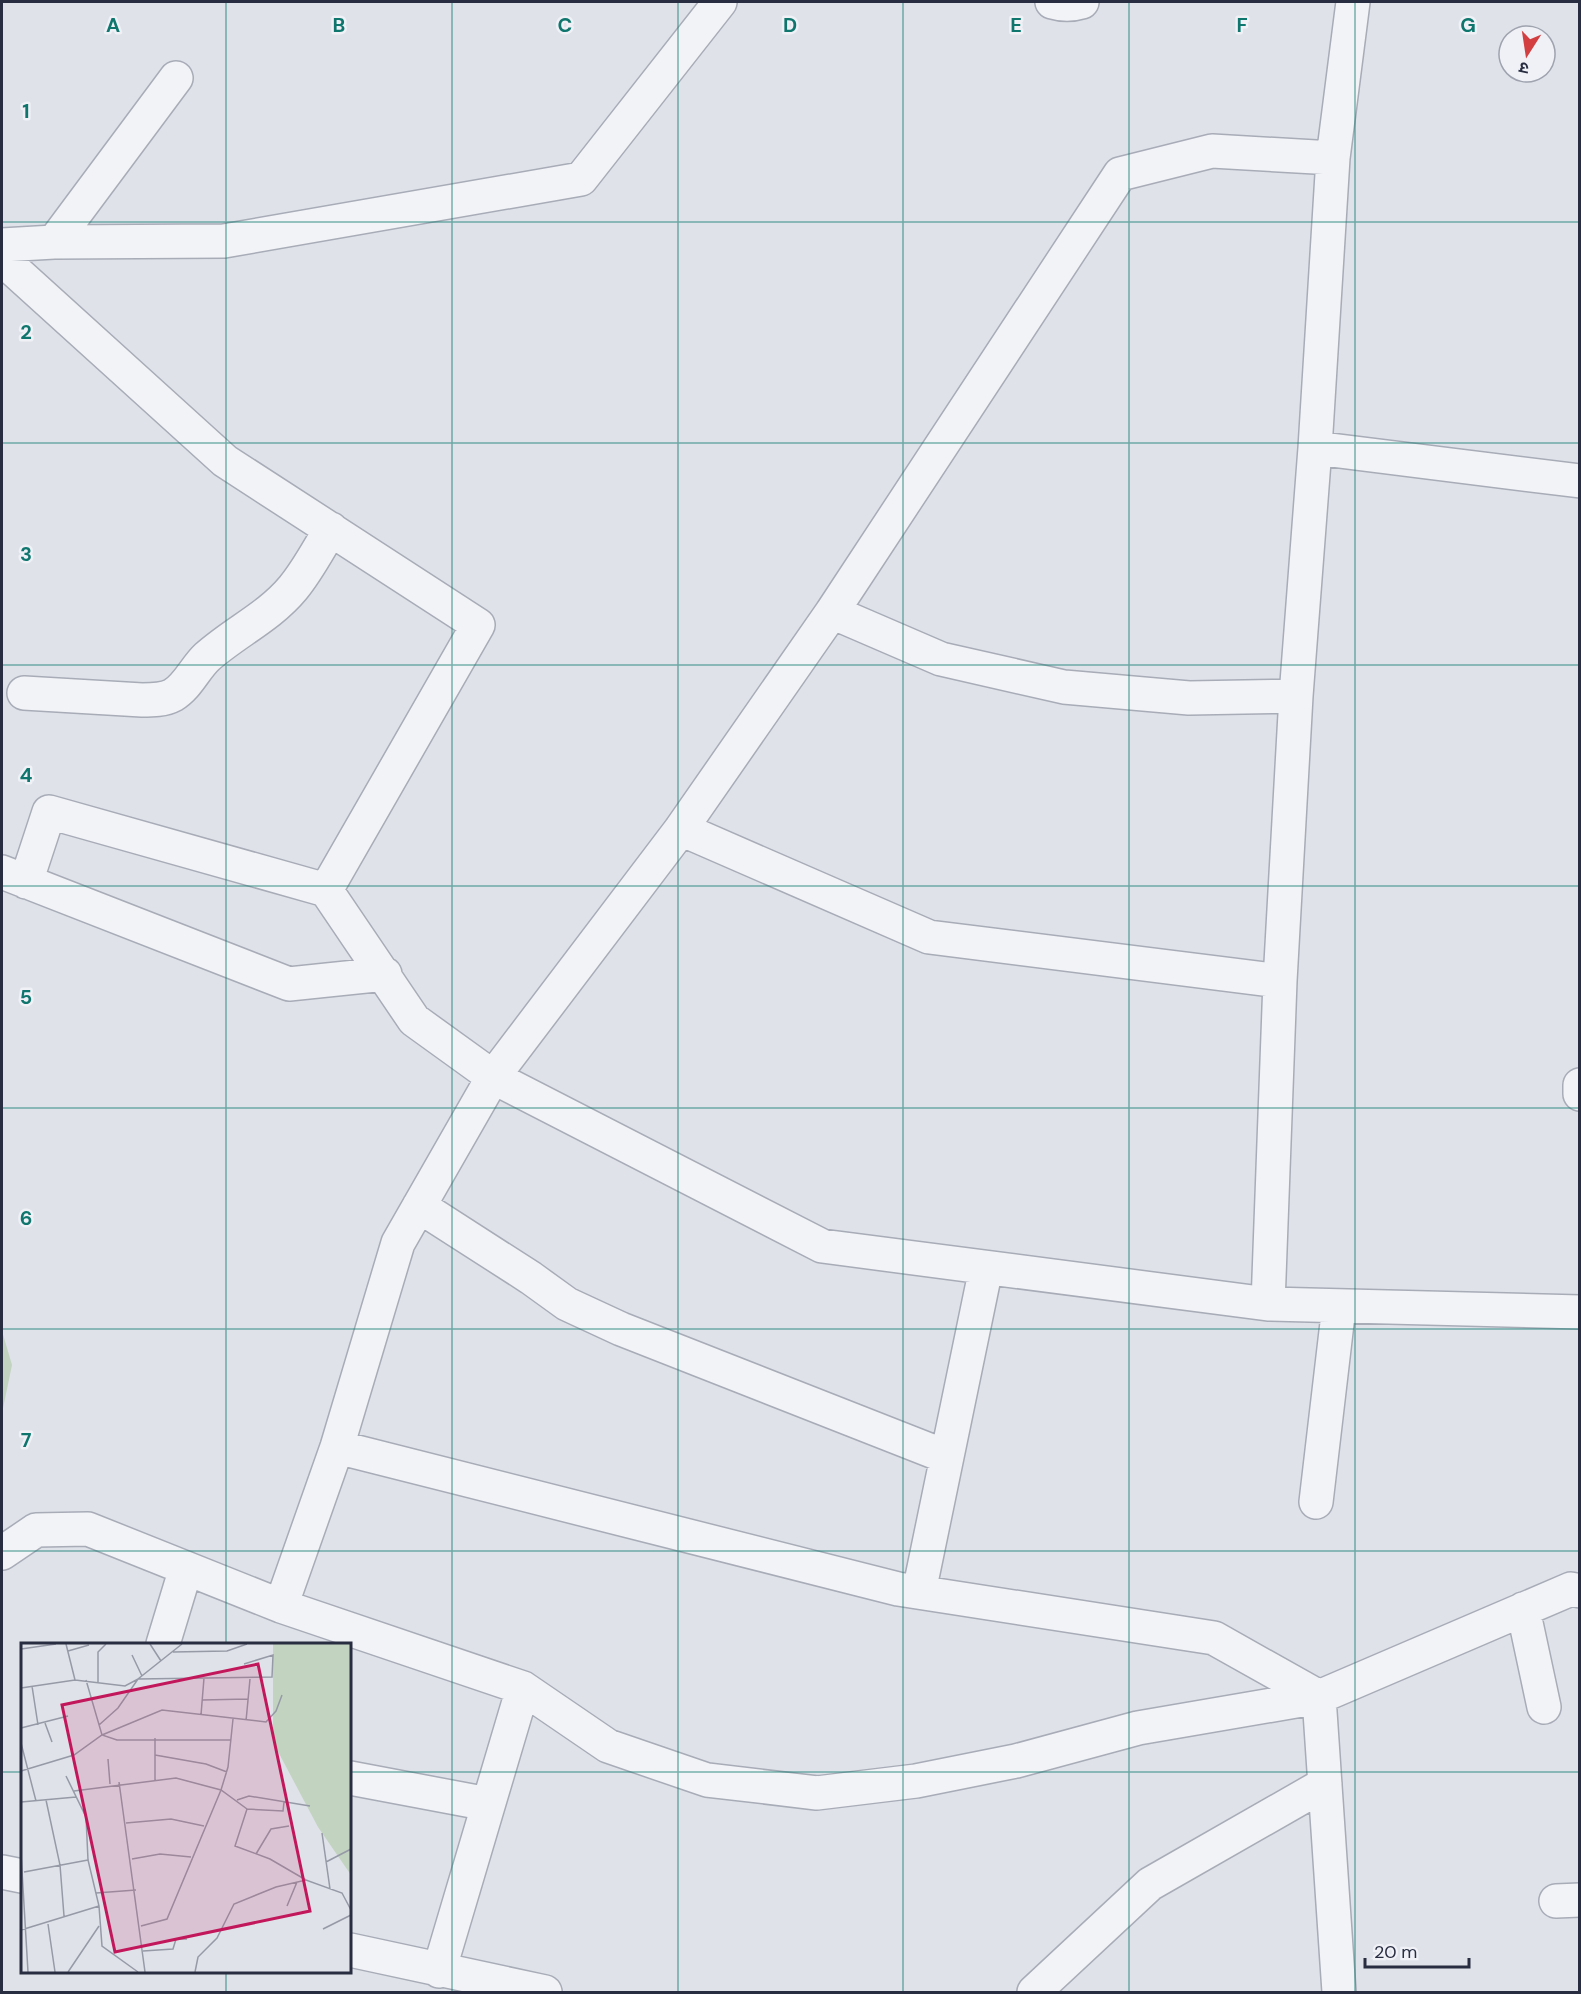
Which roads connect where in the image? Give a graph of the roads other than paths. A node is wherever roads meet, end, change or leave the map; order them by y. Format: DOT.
graph roads {
  1 [pos="720,2"];
  2 [pos="1052,2"];
  3 [pos="1082,2"];
  4 [pos="1353,2"];
  5 [pos="176,78"];
  6 [pos="1333,158"];
  7 [pos="54,242"];
  8 [pos="2,245"];
  9 [pos="2,259"];
  10 [pos="1315,448"];
  11 [pos="1580,481"];
  12 [pos="330,529"];
  13 [pos="832,612"];
  14 [pos="24,693"];
  15 [pos="1296,696"];
  16 [pos="681,829"];
  17 [pos="14,877"];
  18 [pos="326,890"];
  19 [pos="385,974"];
  20 [pos="1280,981"];
  21 [pos="494,1077"];
  22 [pos="1580,1085"];
  23 [pos="1580,1094"];
  24 [pos="419,1206"];
  25 [pos="986,1268"];
  26 [pos="1268,1304"];
  27 [pos="1339,1306"];
  28 [pos="1580,1312"];
  29 [pos="337,1447"];
  30 [pos="947,1457"];
  31 [pos="1316,1502"];
  32 [pos="2,1553"];
  33 [pos="186,1568"];
  34 [pos="1580,1591"];
  35 [pos="919,1592"];
  36 [pos="281,1606"];
  37 [pos="1523,1610"];
  38 [pos="164,1643"];
  39 [pos="523,1688"];
  40 [pos="1319,1697"];
  41 [pos="1544,1707"];
  42 [pos="1324,1772"];
  43 [pos="351,1778"];
  44 [pos="488,1804"];
  45 [pos="2,1872"];
  46 [pos="21,1876"];
  47 [pos="351,1950"];
  48 [pos="439,1971"];
  49 [pos="545,1992"];
  50 [pos="1034,1992"];
  51 [pos="1339,1992"];
  1 -- 7 [label="street"];
  2 -- 3 [label="street"];
  4 -- 6 [label="street"];
  5 -- 7 [label="street"];
  6 -- 10 [label="street"];
  6 -- 13 [label="street"];
  7 -- 8 [label="street"];
  9 -- 12 [label="street"];
  10 -- 11 [label="street"];
  10 -- 15 [label="street"];
  12 -- 14 [label="street"];
  12 -- 18 [label="street"];
  13 -- 15 [label="street"];
  13 -- 16 [label="street"];
  15 -- 20 [label="street"];
  16 -- 20 [label="street"];
  16 -- 21 [label="street"];
  17 -- 18 [label="street"];
  17 -- 19 [label="street"];
  18 -- 19 [label="street"];
  19 -- 21 [label="street"];
  20 -- 26 [label="street"];
  21 -- 24 [label="street"];
  21 -- 25 [label="street"];
  22 -- 23 [label="street"];
  24 -- 29 [label="street"];
  24 -- 30 [label="street"];
  25 -- 26 [label="street"];
  25 -- 30 [label="street"];
  26 -- 27 [label="street"];
  27 -- 28 [label="street"];
  27 -- 31 [label="street"];
  29 -- 35 [label="street"];
  29 -- 36 [label="street"];
  30 -- 35 [label="street"];
  32 -- 33 [label="street"];
  33 -- 36 [label="street"];
  33 -- 38 [label="street"];
  34 -- 37 [label="street"];
  35 -- 40 [label="street"];
  36 -- 39 [label="street"];
  37 -- 40 [label="street"];
  37 -- 41 [label="street"];
  39 -- 40 [label="street"];
  39 -- 44 [label="street"];
  40 -- 42 [label="street"];
  42 -- 50 [label="street"];
  42 -- 51 [label="street"];
  43 -- 44 [label="street"];
  44 -- 48 [label="street"];
  45 -- 46 [label="street"];
  47 -- 48 [label="street"];
  48 -- 49 [label="street"];
}
